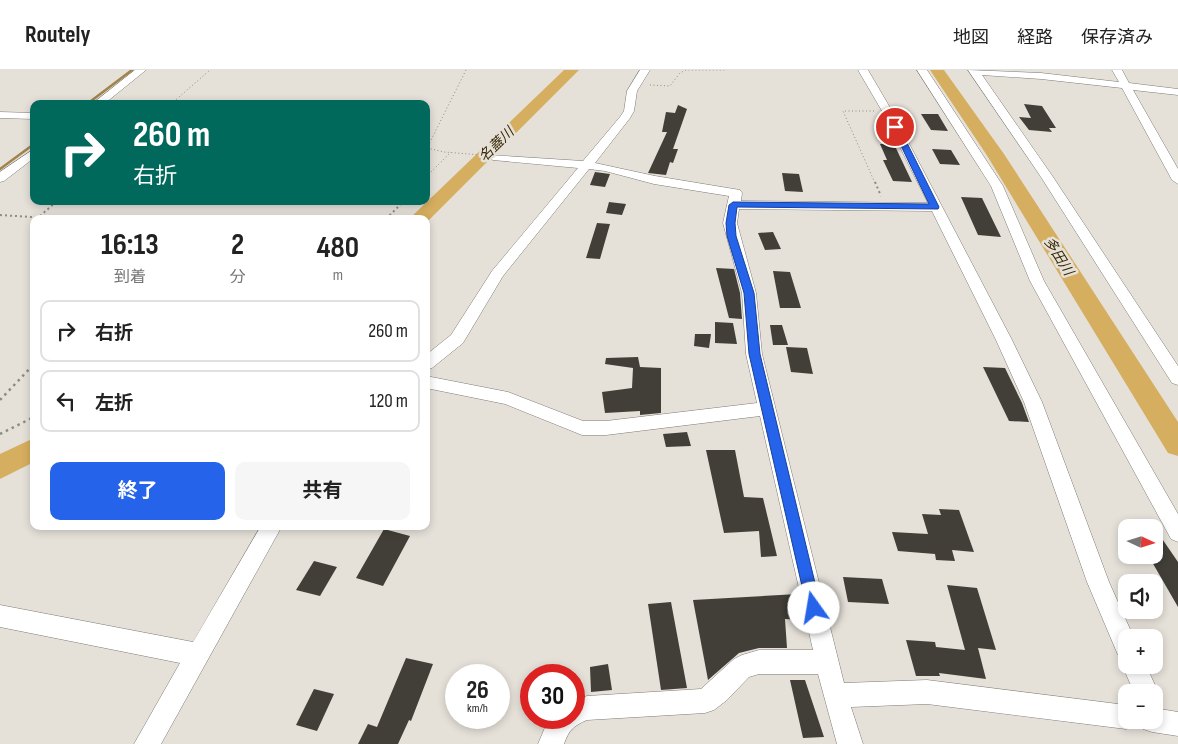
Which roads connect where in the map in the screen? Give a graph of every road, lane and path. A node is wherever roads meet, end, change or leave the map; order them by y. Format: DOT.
graph roads {
  1 [pos="141,70"];
  2 [pos="210,70"];
  3 [pos="466,70"];
  4 [pos="645,70"];
  5 [pos="726,70"];
  6 [pos="863,70"];
  7 [pos="922,70"];
  8 [pos="1117,70"];
  9 [pos="974,72"];
  10 [pos="636,84"];
  11 [pos="1126,86"];
  12 [pos="1178,92"];
  13 [pos="102,100"];
  14 [pos="176,100"];
  15 [pos="887,112"];
  16 [pos="0,115"];
  17 [pos="30,116"];
  18 [pos="430,142"];
  19 [pos="430,150"];
  20 [pos="452,152"];
  21 [pos="470,153"];
  22 [pos="30,155"];
  23 [pos="493,158"];
  24 [pos="586,166"];
  25 [pos="430,173"];
  26 [pos="0,178"];
  27 [pos="1178,180"];
  28 [pos="53,205"];
  29 [pos="400,205"];
  30 [pos="733,205"];
  31 [pos="886,206"];
  32 [pos="935,207"];
  33 [pos="0,215"];
  34 [pos="41,215"];
  35 [pos="390,215"];
  36 [pos="30,217"];
  37 [pos="430,361"];
  38 [pos="30,368"];
  39 [pos="1178,379"];
  40 [pos="430,383"];
  41 [pos="0,400"];
  42 [pos="767,408"];
  43 [pos="30,419"];
  44 [pos="0,434"];
  45 [pos="1176,527"];
  46 [pos="270,530"];
  47 [pos="0,616"];
  48 [pos="1118,629"];
  49 [pos="199,655"];
  50 [pos="827,662"];
  51 [pos="835,696"];
  52 [pos="585,709"];
  53 [pos="1118,716"];
  54 [pos="556,729"];
  55 [pos="147,744"];
  56 [pos="551,744"];
  57 [pos="850,744"];
  1 -- 13 [label="street"];
  2 -- 14 [label="path"];
  3 -- 18 [label="path"];
  4 -- 10 [label="street"];
  5 -- 10 [label="path"];
  6 -- 15 [label="street"];
  7 -- 45 [label="street"];
  8 -- 11 [label="street"];
  9 -- 11 [label="street"];
  9 -- 39 [label="street"];
  10 -- 24 [label="street"];
  11 -- 12 [label="street"];
  11 -- 27 [label="street"];
  15 -- 31 [label="path"];
  15 -- 32 [label="street"];
  16 -- 17 [label="street"];
  19 -- 20 [label="path"];
  20 -- 21 [label="path"];
  20 -- 25 [label="path"];
  22 -- 26 [label="street"];
  23 -- 24 [label="street"];
  24 -- 30 [label="street"];
  24 -- 37 [label="street"];
  28 -- 34 [label="path"];
  29 -- 35 [label="path"];
  30 -- 31 [label="street"];
  30 -- 42 [label="street"];
  31 -- 32 [label="street"];
  32 -- 48 [label="street"];
  33 -- 36 [label="path"];
  38 -- 41 [label="path"];
  40 -- 42 [label="street"];
  42 -- 50 [label="street"];
  43 -- 44 [label="path"];
  46 -- 49 [label="street"];
  47 -- 49 [label="street"];
  49 -- 55 [label="street"];
  50 -- 51 [label="street"];
  50 -- 52 [label="street"];
  51 -- 53 [label="street"];
  51 -- 57 [label="street"];
  54 -- 56 [label="street"];
}
